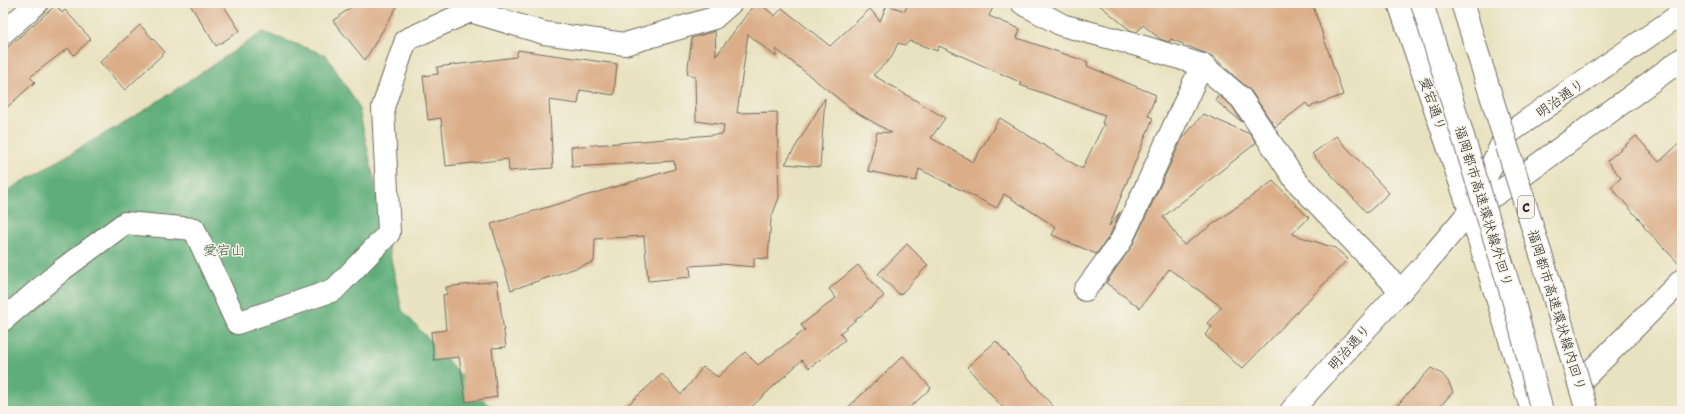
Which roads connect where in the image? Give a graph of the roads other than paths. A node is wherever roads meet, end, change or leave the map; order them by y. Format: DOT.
graph roads {
  1 [pos="37,3"];
  2 [pos="730,3"];
  3 [pos="1022,3"];
  4 [pos="1398,3"];
  5 [pos="1422,3"];
  6 [pos="1462,3"];
  7 [pos="1468,3"];
  8 [pos="1682,12"];
  9 [pos="3,33"];
  10 [pos="1682,59"];
  11 [pos="1202,64"];
  12 [pos="1506,135"];
  13 [pos="1514,182"];
  14 [pos="1470,211"];
  15 [pos="1682,280"];
  16 [pos="1085,290"];
  17 [pos="1401,291"];
  18 [pos="3,320"];
  19 [pos="1579,383"];
  20 [pos="1291,411"];
  21 [pos="1532,411"];
  22 [pos="1542,411"];
  23 [pos="1587,411"];
  1 -- 9 [label="main road"];
  2 -- 18 [label="main road"];
  3 -- 11 [label="main road"];
  4 -- 14 [label="main road, 愛宕通り"];
  5 -- 22 [label="main road, 福岡都市高速環状線外回り, bridge"];
  6 -- 23 [label="main road, 福岡都市高速環状線内回り / C, bridge"];
  7 -- 12 [label="main road"];
  8 -- 12 [label="main road, 明治通り"];
  10 -- 13 [label="main road, 明治通り"];
  11 -- 16 [label="main road"];
  11 -- 17 [label="main road"];
  12 -- 13 [label="main road"];
  12 -- 14 [label="main road, 明治通り"];
  13 -- 14 [label="main road, 明治通り"];
  13 -- 19 [label="main road"];
  14 -- 17 [label="main road, 明治通り"];
  14 -- 21 [label="main road, 愛宕通り"];
  15 -- 19 [label="main road"];
  17 -- 20 [label="main road, 明治通り"];
  19 -- 23 [label="main road"];
}
